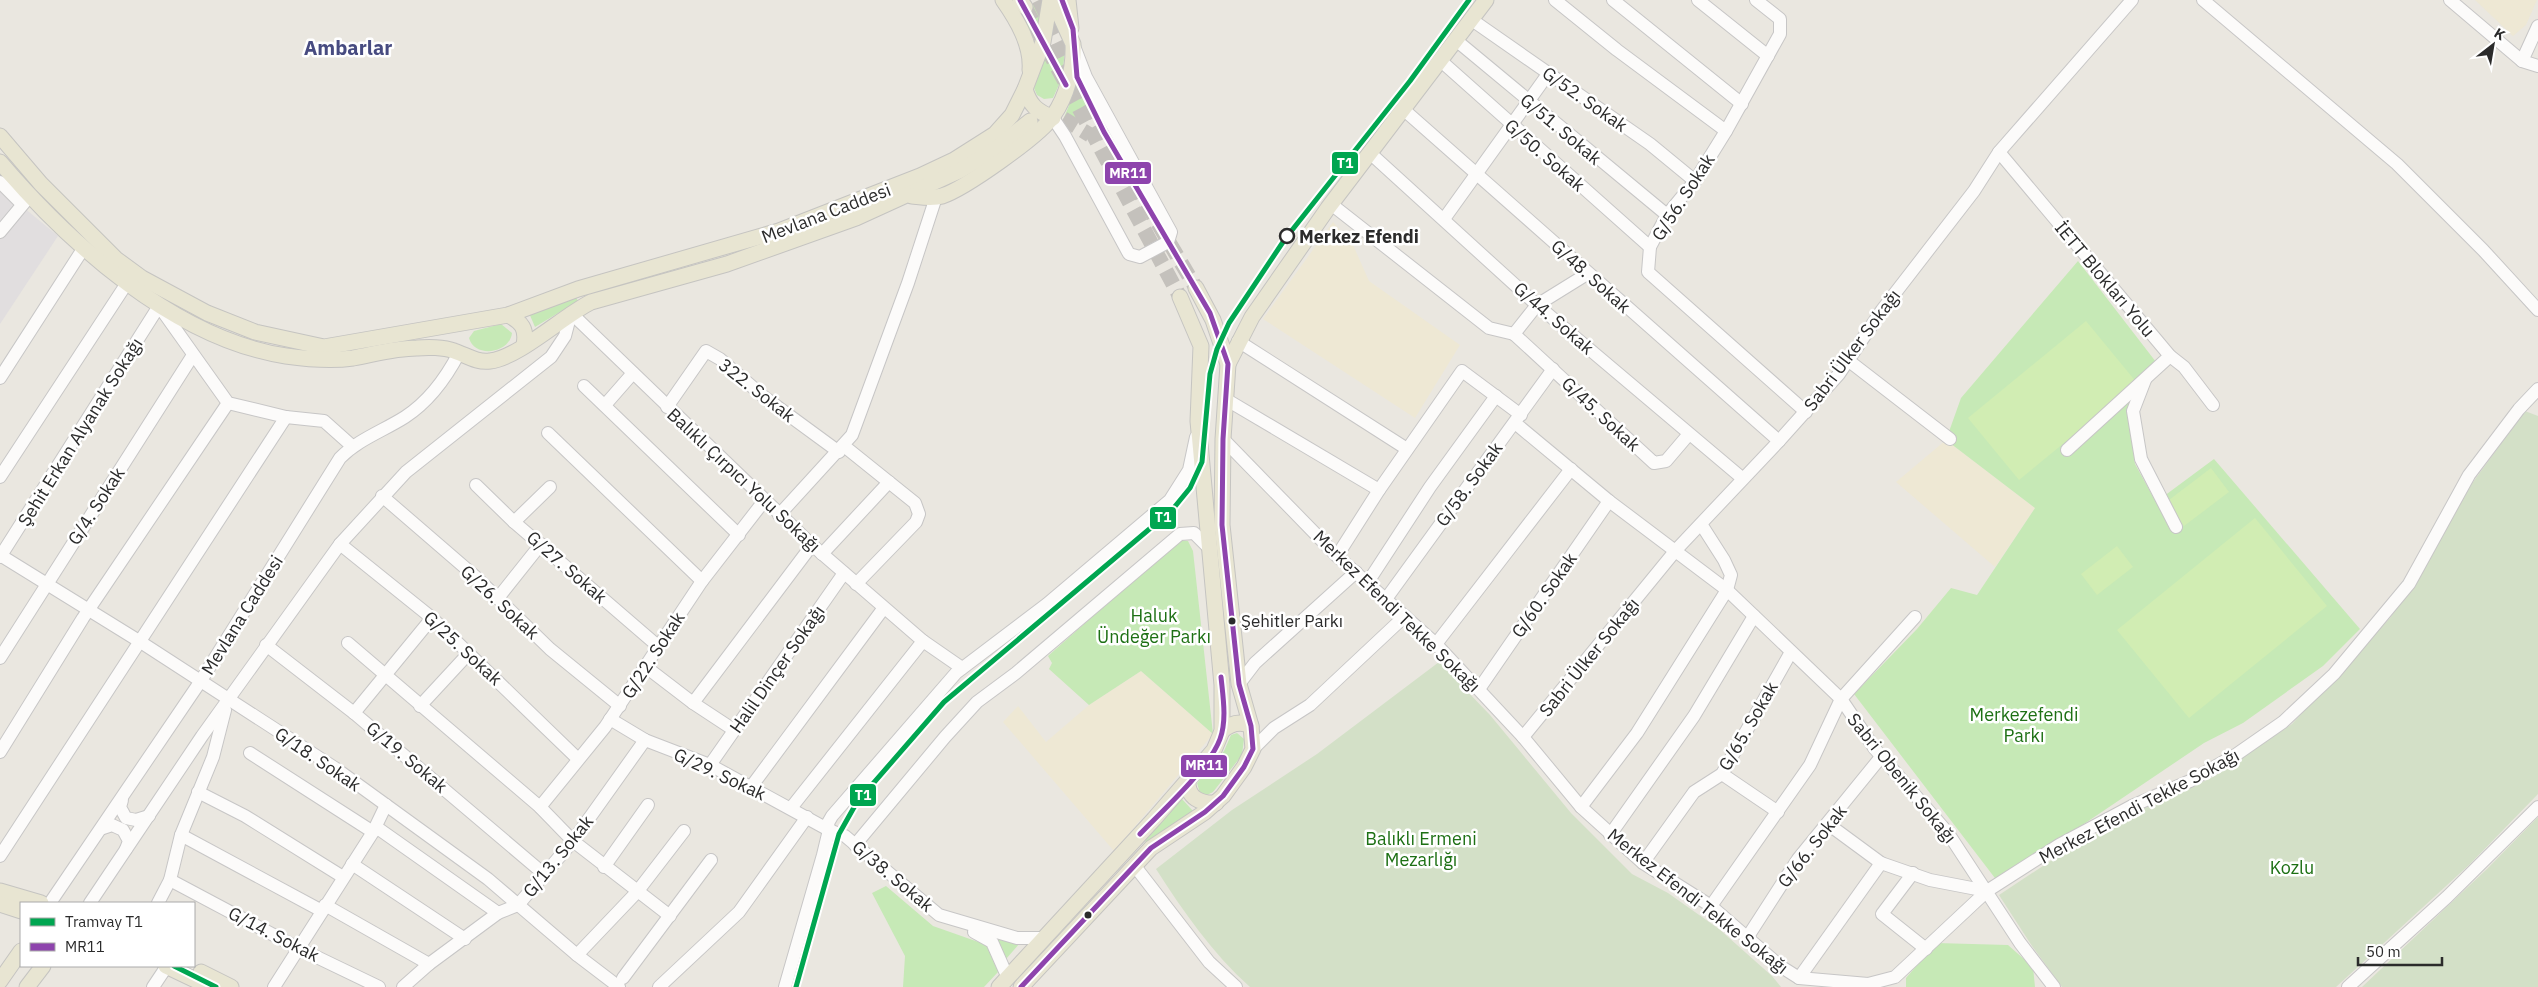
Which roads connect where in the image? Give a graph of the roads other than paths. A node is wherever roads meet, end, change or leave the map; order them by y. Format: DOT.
graph roads {
  1 [pos="1003,0"];
  2 [pos="1052,0"];
  3 [pos="1068,0"];
  4 [pos="1486,0"];
  5 [pos="1555,0"];
  6 [pos="1613,0"];
  7 [pos="1698,0"];
  8 [pos="1756,0"];
  9 [pos="2132,0"];
  10 [pos="2203,0"];
  11 [pos="2451,0"];
  12 [pos="1472,20"];
  13 [pos="2538,26"];
  14 [pos="1457,41"];
  15 [pos="1043,42"];
  16 [pos="1074,44"];
  17 [pos="1768,56"];
  18 [pos="1441,61"];
  19 [pos="2522,61"];
  20 [pos="2538,66"];
  21 [pos="1030,74"];
  22 [pos="1548,74"];
  23 [pos="1026,89"];
  24 [pos="1529,102"];
  25 [pos="1742,104"];
  26 [pos="1403,109"];
  27 [pos="1052,118"];
  28 [pos="1030,121"];
  29 [pos="1512,126"];
  30 [pos="1726,131"];
  31 [pos="0,136"];
  32 [pos="1999,152"];
  33 [pos="1370,153"];
  34 [pos="0,162"];
  35 [pos="1477,174"];
  36 [pos="1695,181"];
  37 [pos="0,182"];
  38 [pos="40,184"];
  39 [pos="910,195"];
  40 [pos="936,197"];
  41 [pos="26,200"];
  42 [pos="1331,204"];
  43 [pos="1667,216"];
  44 [pos="1444,219"];
  45 [pos="0,232"];
  46 [pos="1650,247"];
  47 [pos="83,249"];
  48 [pos="1587,274"];
  49 [pos="127,283"];
  50 [pos="1196,288"];
  51 [pos="1180,297"];
  52 [pos="1537,305"];
  53 [pos="160,306"];
  54 [pos="2538,310"];
  55 [pos="571,313"];
  56 [pos="508,315"];
  57 [pos="465,324"];
  58 [pos="1514,334"];
  59 [pos="1238,341"];
  60 [pos="524,345"];
  61 [pos="456,352"];
  62 [pos="192,356"];
  63 [pos="2170,356"];
  64 [pos="1849,361"];
  65 [pos="1228,364"];
  66 [pos="1553,369"];
  67 [pos="633,373"];
  68 [pos="0,378"];
  69 [pos="2145,380"];
  70 [pos="584,386"];
  71 [pos="2538,388"];
  72 [pos="1496,396"];
  73 [pos="1227,400"];
  74 [pos="228,403"];
  75 [pos="2213,405"];
  76 [pos="605,406"];
  77 [pos="667,407"];
  78 [pos="1806,412"];
  79 [pos="286,417"];
  80 [pos="1518,419"];
  81 [pos="1198,421"];
  82 [pos="548,433"];
  83 [pos="1689,434"];
  84 [pos="1223,439"];
  85 [pos="1950,439"];
  86 [pos="1779,441"];
  87 [pos="352,446"];
  88 [pos="842,449"];
  89 [pos="1407,449"];
  90 [pos="2067,450"];
  91 [pos="1571,469"];
  92 [pos="0,477"];
  93 [pos="1742,478"];
  94 [pos="889,482"];
  95 [pos="476,485"];
  96 [pos="550,487"];
  97 [pos="1379,490"];
  98 [pos="382,496"];
  99 [pos="764,501"];
  100 [pos="1609,501"];
  101 [pos="779,515"];
  102 [pos="514,522"];
  103 [pos="1701,524"];
  104 [pos="2176,527"];
  105 [pos="739,535"];
  106 [pos="340,544"];
  107 [pos="541,544"];
  108 [pos="812,545"];
  109 [pos="1208,546"];
  110 [pos="1676,550"];
  111 [pos="822,554"];
  112 [pos="0,556"];
  113 [pos="1337,556"];
  114 [pos="1356,572"];
  115 [pos="844,573"];
  116 [pos="702,581"];
  117 [pos="1368,582"];
  118 [pos="46,584"];
  119 [pos="856,584"];
  120 [pos="1727,590"];
  121 [pos="498,598"];
  122 [pos="1386,599"];
  123 [pos="883,609"];
  124 [pos="89,611"];
  125 [pos="1405,616"];
  126 [pos="1754,616"];
  127 [pos="1915,617"];
  128 [pos="432,618"];
  129 [pos="139,641"];
  130 [pos="923,641"];
  131 [pos="348,643"];
  132 [pos="1436,644"];
  133 [pos="266,645"];
  134 [pos="659,647"];
  135 [pos="1791,652"];
  136 [pos="469,653"];
  137 [pos="0,658"];
  138 [pos="646,667"];
  139 [pos="959,671"];
  140 [pos="386,674"];
  141 [pos="200,682"];
  142 [pos="1239,684"];
  143 [pos="1479,689"];
  144 [pos="228,700"];
  145 [pos="1841,700"];
  146 [pos="693,703"];
  147 [pos="420,706"];
  148 [pos="620,706"];
  149 [pos="354,713"];
  150 [pos="610,719"];
  151 [pos="1251,726"];
  152 [pos="1274,728"];
  153 [pos="734,730"];
  154 [pos="1222,731"];
  155 [pos="1523,737"];
  156 [pos="645,740"];
  157 [pos="1253,749"];
  158 [pos="0,752"];
  159 [pos="250,753"];
  160 [pos="1881,757"];
  161 [pos="578,759"];
  162 [pos="710,765"];
  163 [pos="1722,774"];
  164 [pos="1188,781"];
  165 [pos="751,787"];
  166 [pos="198,792"];
  167 [pos="122,800"];
  168 [pos="1216,803"];
  169 [pos="386,805"];
  170 [pos="648,805"];
  171 [pos="540,807"];
  172 [pos="1581,807"];
  173 [pos="2538,807"];
  174 [pos="791,808"];
  175 [pos="1778,812"];
  176 [pos="149,816"];
  177 [pos="807,817"];
  178 [pos="1828,824"];
  179 [pos="103,828"];
  180 [pos="374,830"];
  181 [pos="829,830"];
  182 [pos="684,832"];
  183 [pos="181,835"];
  184 [pos="1610,835"];
  185 [pos="573,842"];
  186 [pos="855,845"];
  187 [pos="126,849"];
  188 [pos="0,856"];
  189 [pos="711,860"];
  190 [pos="1644,863"];
  191 [pos="1881,863"];
  192 [pos="352,864"];
  193 [pos="1134,865"];
  194 [pos="604,867"];
  195 [pos="1913,873"];
  196 [pos="544,874"];
  197 [pos="342,877"];
  198 [pos="170,880"];
  199 [pos="0,890"];
  200 [pos="637,892"];
  201 [pos="1987,892"];
  202 [pos="38,902"];
  203 [pos="51,902"];
  204 [pos="91,902"];
  205 [pos="159,902"];
  206 [pos="0,904"];
  207 [pos="518,905"];
  208 [pos="1711,906"];
  209 [pos="323,908"];
  210 [pos="20,911"];
  211 [pos="498,913"];
  212 [pos="670,916"];
  213 [pos="1044,938"];
  214 [pos="1747,938"];
  215 [pos="465,939"];
  216 [pos="298,948"];
  217 [pos="1926,949"];
  218 [pos="20,952"];
  219 [pos="577,955"];
  220 [pos="428,964"];
  221 [pos="42,967"];
  222 [pos="166,967"];
  223 [pos="169,967"];
  224 [pos="191,967"];
  225 [pos="1799,978"];
  226 [pos="0,981"];
  227 [pos="1004,982"];
  228 [pos="621,983"];
  229 [pos="27,987"];
  230 [pos="153,987"];
  231 [pos="210,987"];
  232 [pos="231,987"];
  233 [pos="274,987"];
  234 [pos="379,987"];
  235 [pos="403,987"];
  236 [pos="659,987"];
  237 [pos="785,987"];
  238 [pos="1021,987"];
  239 [pos="1236,987"];
  240 [pos="2054,987"];
  241 [pos="2348,987"];
  1 -- 21 [label="main road"];
  2 -- 15 [label="main road, Mevlana Caddesi"];
  2 -- 16 [label="main road"];
  3 -- 16 [label="main road"];
  4 -- 12 [label="main road"];
  5 -- 30 [label="street"];
  6 -- 25 [label="street"];
  7 -- 17 [label="street"];
  8 -- 17 [label="street, G/56. Sokak"];
  9 -- 32 [label="street, Sabri Ülker Sokağı"];
  10 -- 54 [label="street"];
  11 -- 19 [label="street"];
  12 -- 14 [label="main road"];
  12 -- 22 [label="street, G/52. Sokak"];
  13 -- 19 [label="street"];
  14 -- 18 [label="main road"];
  14 -- 24 [label="street, G/51. Sokak"];
  15 -- 16 [label="main road"];
  15 -- 21 [label="main road, Mevlana Caddesi"];
  16 -- 27 [label="main road"];
  16 -- 27 [label="street"];
  17 -- 25 [label="street, G/56. Sokak"];
  18 -- 26 [label="main road"];
  18 -- 29 [label="street, G/50. Sokak"];
  19 -- 20 [label="street"];
  21 -- 23 [label="main road, Mevlana Caddesi"];
  22 -- 24 [label="street"];
  22 -- 36 [label="street, G/52. Sokak"];
  23 -- 27 [label="main road"];
  23 -- 56 [label="main road, Mevlana Caddesi"];
  24 -- 29 [label="street"];
  24 -- 43 [label="street, G/51. Sokak"];
  25 -- 30 [label="street, G/56. Sokak"];
  26 -- 33 [label="main road"];
  26 -- 35 [label="street, G/48. Sokak"];
  27 -- 40 [label="main road"];
  28 -- 39 [label="main road, Mevlana Caddesi"];
  29 -- 35 [label="street"];
  29 -- 46 [label="street, G/50. Sokak"];
  30 -- 36 [label="street, G/56. Sokak"];
  31 -- 38 [label="main road, Mevlana Caddesi"];
  32 -- 63 [label="street, İETT Blokları Yolu"];
  32 -- 64 [label="street, Sabri Ülker Sokağı"];
  33 -- 42 [label="main road"];
  33 -- 44 [label="street, G/44. Sokak"];
  34 -- 41 [label="main road, Mevlana Caddesi"];
  35 -- 44 [label="street"];
  35 -- 48 [label="street, G/48. Sokak"];
  36 -- 43 [label="street, G/56. Sokak"];
  37 -- 41 [label="street"];
  38 -- 41 [label="main road"];
  38 -- 57 [label="main road, Mevlana Caddesi"];
  39 -- 40 [label="main road"];
  39 -- 55 [label="main road, Mevlana Caddesi"];
  40 -- 88 [label="street"];
  41 -- 45 [label="street"];
  41 -- 47 [label="main road, Mevlana Caddesi"];
  42 -- 58 [label="street"];
  42 -- 59 [label="main road"];
  43 -- 46 [label="street, G/56. Sokak"];
  44 -- 52 [label="street, G/44. Sokak"];
  46 -- 78 [label="street, G/56. Sokak"];
  47 -- 49 [label="main road, Mevlana Caddesi"];
  47 -- 68 [label="street"];
  48 -- 52 [label="street"];
  48 -- 86 [label="street, G/48. Sokak"];
  49 -- 53 [label="main road, Mevlana Caddesi"];
  49 -- 92 [label="street"];
  50 -- 65 [label="main road"];
  51 -- 81 [label="main road"];
  52 -- 58 [label="street"];
  52 -- 83 [label="street, G/44. Sokak"];
  53 -- 61 [label="main road, Mevlana Caddesi"];
  53 -- 62 [label="street"];
  53 -- 112 [label="street, Şehit Erkan Alyanak Sokağı"];
  55 -- 60 [label="main road, Mevlana Caddesi"];
  55 -- 67 [label="street, Balıklı Çırpıcı Yolu Sokağı"];
  55 -- 98 [label="street, Mevlana Caddesi"];
  56 -- 57 [label="main road, Mevlana Caddesi"];
  56 -- 60 [label="main road"];
  57 -- 61 [label="main road"];
  58 -- 66 [label="street, G/45. Sokak"];
  59 -- 65 [label="main road"];
  59 -- 89 [label="street"];
  60 -- 61 [label="main road, Mevlana Caddesi"];
  61 -- 87 [label="street, Mevlana Caddesi"];
  62 -- 74 [label="street"];
  62 -- 118 [label="street, G/4. Sokak"];
  63 -- 69 [label="street"];
  63 -- 75 [label="street, İETT Blokları Yolu"];
  64 -- 78 [label="street, Sabri Ülker Sokağı"];
  64 -- 85 [label="street"];
  65 -- 73 [label="main road"];
  66 -- 80 [label="street, G/58. Sokak"];
  66 -- 83 [label="street, G/45. Sokak"];
  67 -- 76 [label="street"];
  67 -- 77 [label="street, Balıklı Çırpıcı Yolu Sokağı"];
  69 -- 90 [label="street"];
  69 -- 104 [label="street"];
  70 -- 76 [label="street"];
  71 -- 201 [label="street, Merkez Efendi Tekke Sokağı"];
  72 -- 80 [label="street, Sabri Obenik Sokağı"];
  72 -- 89 [label="street, Sabri Obenik Sokağı"];
  72 -- 117 [label="street"];
  73 -- 84 [label="main road"];
  73 -- 97 [label="street"];
  74 -- 79 [label="street"];
  74 -- 124 [label="street"];
  76 -- 105 [label="street"];
  77 -- 88 [label="street, 322. Sokak"];
  77 -- 99 [label="street, Balıklı Çırpıcı Yolu Sokağı"];
  78 -- 86 [label="street, Sabri Ülker Sokağı"];
  79 -- 87 [label="street"];
  79 -- 129 [label="street"];
  80 -- 91 [label="street, Sabri Obenik Sokağı"];
  80 -- 122 [label="street, G/58. Sokak"];
  81 -- 109 [label="main road"];
  81 -- 139 [label="street"];
  82 -- 116 [label="street"];
  83 -- 93 [label="street, G/44. Sokak"];
  84 -- 113 [label="street, Merkez Efendi Tekke Sokağı"];
  84 -- 142 [label="main road"];
  86 -- 93 [label="street, Sabri Ülker Sokağı"];
  87 -- 141 [label="street, Mevlana Caddesi"];
  88 -- 94 [label="street"];
  88 -- 101 [label="street"];
  89 -- 97 [label="street"];
  91 -- 100 [label="street, Sabri Obenik Sokağı"];
  91 -- 132 [label="street"];
  93 -- 103 [label="street, Sabri Ülker Sokağı"];
  94 -- 111 [label="street"];
  94 -- 119 [label="street"];
  95 -- 102 [label="street, G/27. Sokak"];
  96 -- 102 [label="street"];
  97 -- 113 [label="street"];
  98 -- 106 [label="street, Mevlana Caddesi"];
  98 -- 121 [label="street, G/26. Sokak"];
  99 -- 101 [label="street, Balıklı Çırpıcı Yolu Sokağı"];
  99 -- 105 [label="street, G/22. Sokak"];
  100 -- 110 [label="street, Sabri Obenik Sokağı"];
  100 -- 143 [label="street, G/60. Sokak"];
  101 -- 108 [label="street, Balıklı Çırpıcı Yolu Sokağı"];
  102 -- 107 [label="street, G/27. Sokak"];
  103 -- 110 [label="street, Sabri Ülker Sokağı"];
  103 -- 120 [label="street"];
  105 -- 116 [label="street, G/22. Sokak"];
  106 -- 128 [label="street, G/25. Sokak"];
  106 -- 133 [label="street, Mevlana Caddesi"];
  107 -- 121 [label="street"];
  107 -- 134 [label="street, G/27. Sokak"];
  108 -- 111 [label="street, Balıklı Çırpıcı Yolu Sokağı"];
  108 -- 146 [label="street"];
  109 -- 154 [label="main road"];
  109 -- 186 [label="street"];
  110 -- 120 [label="street, Sabri Obenik Sokağı"];
  110 -- 155 [label="street, Sabri Ülker Sokağı"];
  111 -- 115 [label="street, Balıklı Çırpıcı Yolu Sokağı"];
  112 -- 118 [label="street, G/18. Sokak"];
  113 -- 114 [label="street, Merkez Efendi Tekke Sokağı"];
  114 -- 117 [label="street, Merkez Efendi Tekke Sokağı"];
  114 -- 142 [label="street"];
  115 -- 119 [label="street, Balıklı Çırpıcı Yolu Sokağı"];
  115 -- 153 [label="street, Halil Dinçer Sokağı"];
  116 -- 134 [label="street, G/22. Sokak"];
  117 -- 122 [label="street, Merkez Efendi Tekke Sokağı"];
  118 -- 124 [label="street, G/18. Sokak"];
  118 -- 137 [label="street, G/4. Sokak"];
  119 -- 123 [label="street, Balıklı Çırpıcı Yolu Sokağı"];
  120 -- 126 [label="street, Sabri Obenik Sokağı"];
  120 -- 172 [label="street"];
  121 -- 148 [label="street, G/26. Sokak"];
  122 -- 125 [label="street, Merkez Efendi Tekke Sokağı"];
  123 -- 130 [label="street, Balıklı Çırpıcı Yolu Sokağı"];
  123 -- 165 [label="street"];
  124 -- 129 [label="street, G/18. Sokak"];
  124 -- 158 [label="street"];
  125 -- 132 [label="street, Merkez Efendi Tekke Sokağı"];
  125 -- 152 [label="street"];
  126 -- 135 [label="street, Sabri Obenik Sokağı"];
  126 -- 184 [label="street"];
  127 -- 145 [label="street"];
  128 -- 136 [label="street, G/25. Sokak"];
  128 -- 140 [label="street"];
  129 -- 141 [label="street, G/18. Sokak"];
  129 -- 188 [label="street"];
  130 -- 139 [label="street, Balıklı Çırpıcı Yolu Sokağı"];
  130 -- 174 [label="street"];
  131 -- 140 [label="street"];
  132 -- 143 [label="street, Merkez Efendi Tekke Sokağı"];
  133 -- 144 [label="street, Mevlana Caddesi"];
  133 -- 149 [label="street, G/19. Sokak"];
  134 -- 138 [label="street, G/22. Sokak"];
  135 -- 145 [label="street, Sabri Obenik Sokağı"];
  135 -- 163 [label="street, G/65. Sokak"];
  136 -- 147 [label="street"];
  136 -- 161 [label="street, G/25. Sokak"];
  138 -- 146 [label="street"];
  138 -- 148 [label="street, G/22. Sokak"];
  139 -- 181 [label="street"];
  140 -- 147 [label="street"];
  140 -- 149 [label="street"];
  141 -- 144 [label="street, G/18. Sokak"];
  141 -- 167 [label="street, Mevlana Caddesi"];
  142 -- 151 [label="main road"];
  143 -- 155 [label="street, Merkez Efendi Tekke Sokağı"];
  144 -- 166 [label="street"];
  144 -- 169 [label="street, G/18. Sokak"];
  144 -- 176 [label="street, Mevlana Caddesi"];
  145 -- 160 [label="street, Sabri Obenik Sokağı"];
  145 -- 175 [label="street"];
  146 -- 153 [label="street"];
  147 -- 171 [label="street"];
  148 -- 150 [label="street, G/22. Sokak"];
  149 -- 196 [label="street, G/19. Sokak"];
  150 -- 156 [label="street, G/29. Sokak"];
  150 -- 161 [label="street, G/22. Sokak"];
  151 -- 152 [label="street"];
  151 -- 154 [label="main road"];
  151 -- 157 [label="main road"];
  152 -- 157 [label="street"];
  153 -- 162 [label="street, Halil Dinçer Sokağı"];
  154 -- 164 [label="main road"];
  155 -- 172 [label="street, Merkez Efendi Tekke Sokağı"];
  156 -- 162 [label="street, G/29. Sokak"];
  156 -- 185 [label="street, G/13. Sokak"];
  157 -- 168 [label="main road"];
  159 -- 180 [label="street"];
  160 -- 178 [label="street, G/66. Sokak"];
  160 -- 201 [label="street, Sabri Obenik Sokağı"];
  161 -- 171 [label="street, G/22. Sokak"];
  162 -- 165 [label="street, G/29. Sokak"];
  163 -- 175 [label="street"];
  163 -- 190 [label="street, G/65. Sokak"];
  164 -- 168 [label="main road"];
  164 -- 213 [label="main road"];
  165 -- 174 [label="street, G/29. Sokak"];
  166 -- 183 [label="street"];
  166 -- 197 [label="street"];
  167 -- 176 [label="street"];
  167 -- 179 [label="street, Mevlana Caddesi"];
  168 -- 193 [label="main road"];
  169 -- 180 [label="street"];
  169 -- 207 [label="street, G/18. Sokak"];
  170 -- 194 [label="street"];
  171 -- 185 [label="street"];
  172 -- 184 [label="street, Merkez Efendi Tekke Sokağı"];
  173 -- 241 [label="street"];
  174 -- 177 [label="street, G/29. Sokak"];
  175 -- 208 [label="street"];
  176 -- 187 [label="street, Mevlana Caddesi"];
  177 -- 181 [label="street, G/29. Sokak"];
  177 -- 236 [label="street"];
  178 -- 191 [label="street"];
  178 -- 214 [label="street, G/66. Sokak"];
  179 -- 187 [label="street"];
  179 -- 203 [label="street, Mevlana Caddesi"];
  180 -- 192 [label="street"];
  180 -- 211 [label="street"];
  181 -- 186 [label="street, G/38. Sokak"];
  181 -- 227 [label="street, G/38. Sokak"];
  181 -- 237 [label="street"];
  182 -- 200 [label="street"];
  183 -- 198 [label="street"];
  183 -- 209 [label="street"];
  184 -- 190 [label="street, Merkez Efendi Tekke Sokağı"];
  185 -- 194 [label="street"];
  185 -- 196 [label="street, G/13. Sokak"];
  186 -- 213 [label="street, G/38. Sokak"];
  187 -- 204 [label="street, Mevlana Caddesi"];
  189 -- 212 [label="street"];
  190 -- 208 [label="street, Merkez Efendi Tekke Sokağı"];
  191 -- 195 [label="street"];
  191 -- 225 [label="street"];
  192 -- 197 [label="street"];
  192 -- 215 [label="street"];
  193 -- 238 [label="main road"];
  193 -- 239 [label="street"];
  194 -- 200 [label="street"];
  195 -- 201 [label="street"];
  195 -- 217 [label="street"];
  196 -- 207 [label="street, G/13. Sokak"];
  197 -- 209 [label="street"];
  198 -- 205 [label="street"];
  198 -- 216 [label="street, G/14. Sokak"];
  199 -- 202 [label="main road"];
  200 -- 212 [label="street"];
  200 -- 219 [label="street"];
  201 -- 217 [label="street, Merkez Efendi Tekke Sokağı"];
  201 -- 240 [label="street, Sabri Obenik Sokağı"];
  206 -- 210 [label="main road"];
  207 -- 211 [label="street, G/13. Sokak"];
  207 -- 219 [label="street, G/18. Sokak"];
  208 -- 214 [label="street, Merkez Efendi Tekke Sokağı"];
  209 -- 216 [label="street"];
  209 -- 220 [label="street"];
  211 -- 215 [label="street, G/13. Sokak"];
  212 -- 228 [label="street"];
  213 -- 227 [label="main road"];
  214 -- 225 [label="street, Merkez Efendi Tekke Sokağı"];
  215 -- 220 [label="street, G/13. Sokak"];
  216 -- 233 [label="street"];
  216 -- 234 [label="street, G/14. Sokak"];
  217 -- 225 [label="street, Merkez Efendi Tekke Sokağı"];
  218 -- 226 [label="main road"];
  219 -- 228 [label="street, G/18. Sokak"];
  220 -- 235 [label="street, G/13. Sokak"];
  221 -- 229 [label="main road"];
  222 -- 230 [label="street"];
  223 -- 231 [label="main road"];
  224 -- 232 [label="main road"];
}
